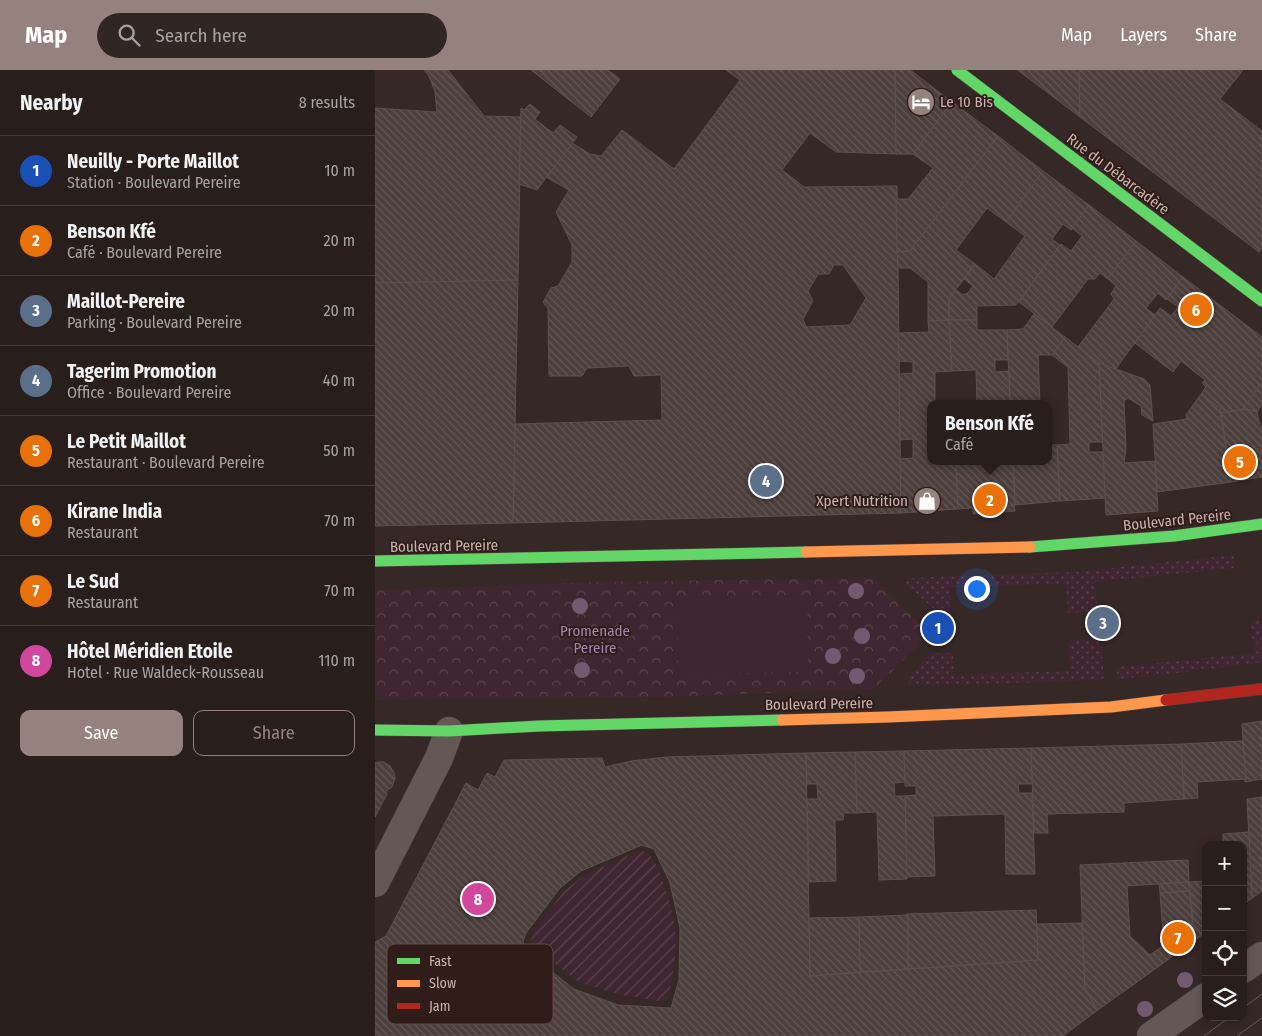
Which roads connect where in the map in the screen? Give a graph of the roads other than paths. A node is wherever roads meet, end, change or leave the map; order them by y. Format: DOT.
graph roads {
  1 [pos="957,70"];
  2 [pos="1262,301"];
  3 [pos="1262,524"];
  4 [pos="375,562"];
  5 [pos="1262,689"];
  6 [pos="375,730"];
  7 [pos="449,731"];
  8 [pos="375,883"];
  9 [pos="1262,956"];
  10 [pos="1247,966"];
  11 [pos="1202,999"];
  12 [pos="1151,1036"];
  1 -- 2 [label="street, Rue du Débarcadère"];
  3 -- 4 [label="street, Boulevard Pereire"];
  5 -- 7 [label="street, Boulevard Pereire"];
  6 -- 7 [label="street, Boulevard Pereire"];
  7 -- 8 [label="street"];
  9 -- 10 [label="street"];
  11 -- 12 [label="street"];
}
